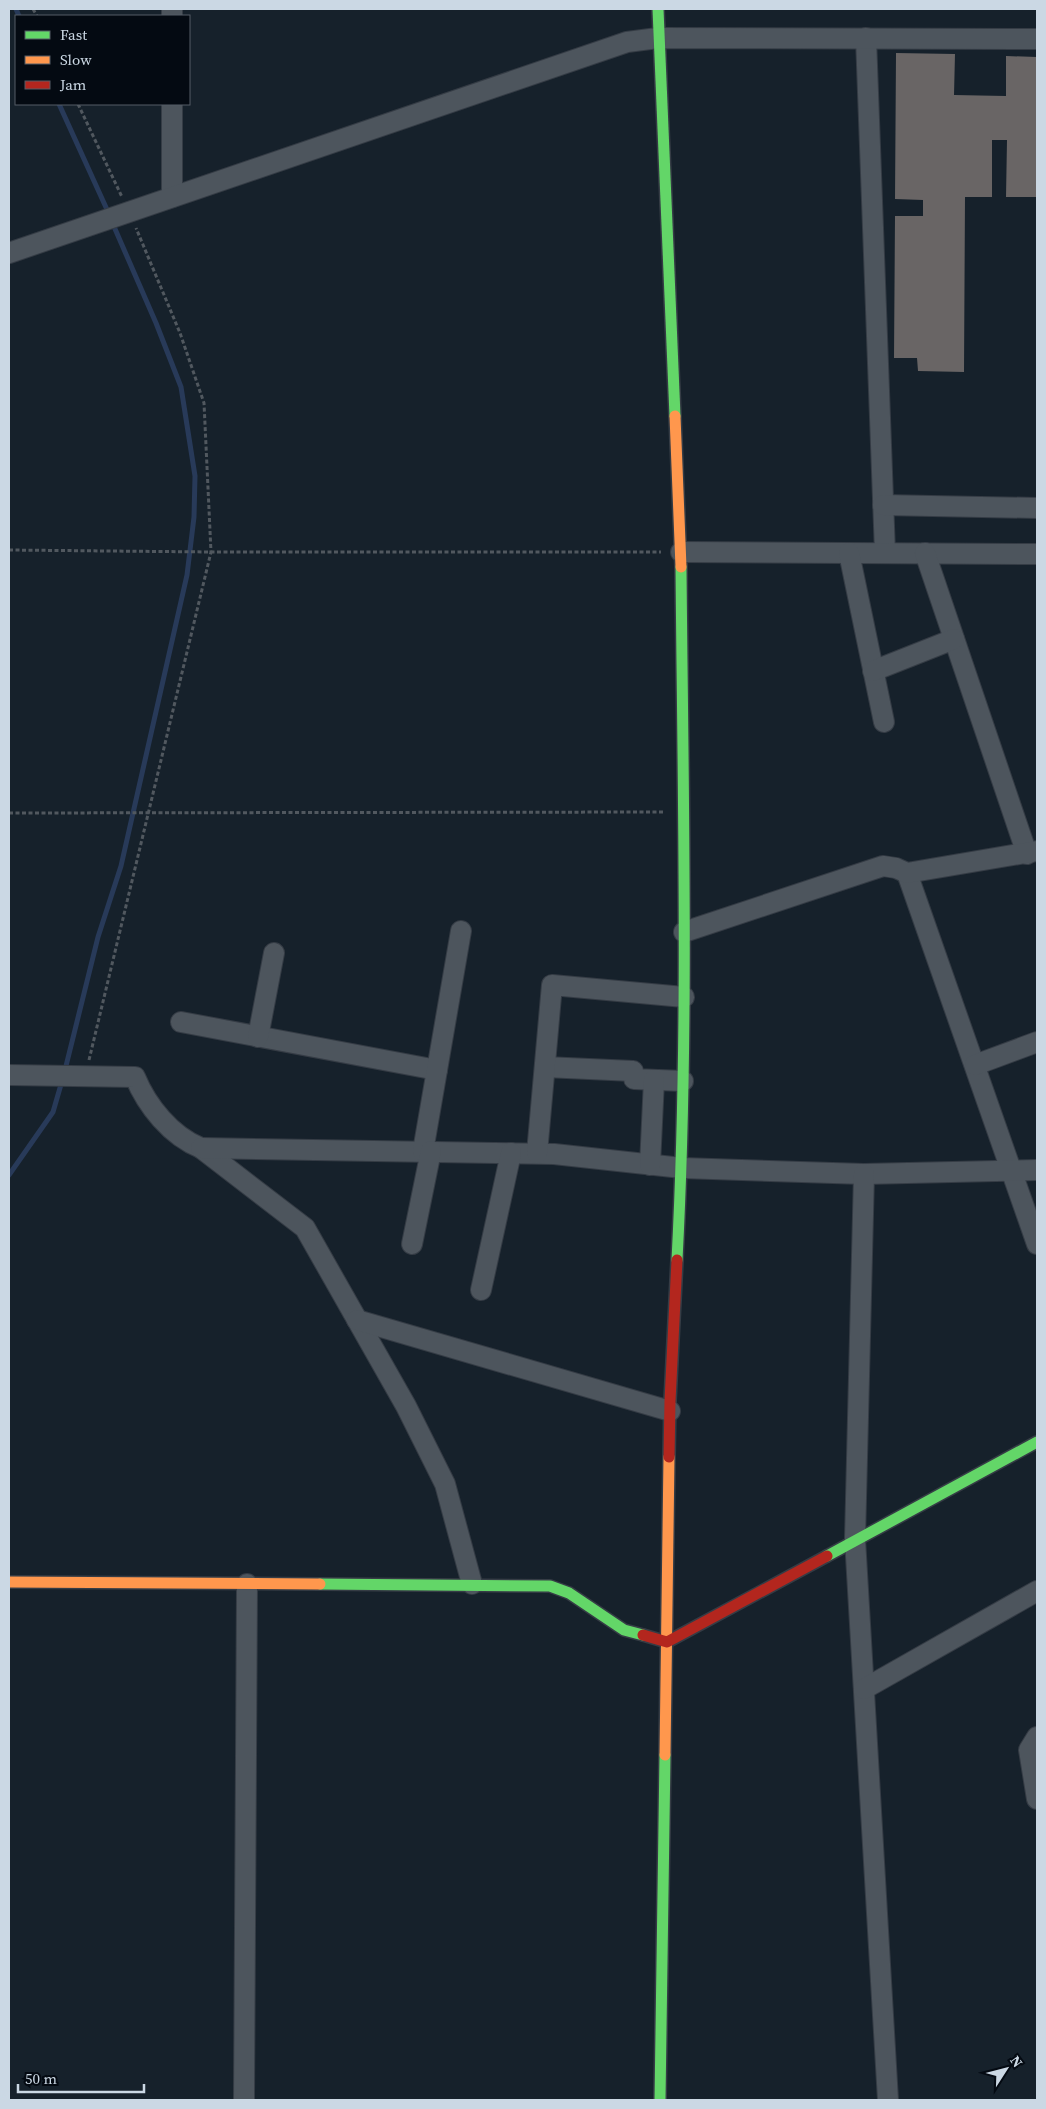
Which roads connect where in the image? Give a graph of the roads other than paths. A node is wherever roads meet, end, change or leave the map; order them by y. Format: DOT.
graph roads {
  1 [pos="658,9"];
  2 [pos="658,38"];
  3 [pos="866,38"];
  4 [pos="1037,39"];
  5 [pos="172,105"];
  6 [pos="172,197"];
  7 [pos="9,253"];
  8 [pos="883,505"];
  9 [pos="1037,508"];
  10 [pos="681,552"];
  11 [pos="850,553"];
  12 [pos="885,553"];
  13 [pos="925,554"];
  14 [pos="1037,554"];
  15 [pos="954,639"];
  16 [pos="873,671"];
  17 [pos="884,722"];
  18 [pos="1032,852"];
  19 [pos="907,873"];
  20 [pos="461,931"];
  21 [pos="684,932"];
  22 [pos="274,952"];
  23 [pos="684,997"];
  24 [pos="181,1022"];
  25 [pos="258,1037"];
  26 [pos="1037,1042"];
  27 [pos="975,1065"];
  28 [pos="545,1067"];
  29 [pos="437,1070"];
  30 [pos="9,1075"];
  31 [pos="654,1080"];
  32 [pos="683,1081"];
  33 [pos="201,1148"];
  34 [pos="427,1151"];
  35 [pos="511,1153"];
  36 [pos="537,1153"];
  37 [pos="650,1165"];
  38 [pos="682,1168"];
  39 [pos="1012,1170"];
  40 [pos="1037,1170"];
  41 [pos="864,1174"];
  42 [pos="412,1244"];
  43 [pos="1037,1244"];
  44 [pos="481,1290"];
  45 [pos="357,1320"];
  46 [pos="670,1411"];
  47 [pos="1037,1442"];
  48 [pos="855,1539"];
  49 [pos="9,1582"];
  50 [pos="246,1584"];
  51 [pos="472,1584"];
  52 [pos="1037,1591"];
  53 [pos="667,1642"];
  54 [pos="864,1688"];
  55 [pos="1037,1737"];
  56 [pos="1037,1799"];
  57 [pos="244,2100"];
  58 [pos="660,2100"];
  59 [pos="888,2100"];
  1 -- 2 [label="street"];
  2 -- 3 [label="street"];
  2 -- 6 [label="street"];
  2 -- 10 [label="street"];
  3 -- 4 [label="street"];
  3 -- 8 [label="street"];
  5 -- 6 [label="street"];
  6 -- 7 [label="street"];
  8 -- 9 [label="street"];
  8 -- 12 [label="street"];
  10 -- 11 [label="street"];
  10 -- 21 [label="street"];
  11 -- 12 [label="street"];
  11 -- 16 [label="street"];
  12 -- 13 [label="street"];
  13 -- 14 [label="street"];
  13 -- 15 [label="street"];
  15 -- 16 [label="street"];
  15 -- 18 [label="street"];
  16 -- 17 [label="street"];
  18 -- 19 [label="street"];
  19 -- 21 [label="street"];
  19 -- 27 [label="street"];
  20 -- 29 [label="street"];
  21 -- 23 [label="street"];
  22 -- 25 [label="street"];
  23 -- 28 [label="street"];
  23 -- 32 [label="street"];
  24 -- 25 [label="street"];
  25 -- 29 [label="street"];
  26 -- 27 [label="street"];
  27 -- 39 [label="street"];
  28 -- 31 [label="street"];
  28 -- 36 [label="street"];
  29 -- 34 [label="street"];
  30 -- 33 [label="street"];
  31 -- 32 [label="street"];
  31 -- 37 [label="street"];
  32 -- 38 [label="street"];
  33 -- 34 [label="street"];
  33 -- 45 [label="street"];
  34 -- 35 [label="street"];
  34 -- 42 [label="street"];
  35 -- 36 [label="street"];
  35 -- 44 [label="street"];
  36 -- 37 [label="street"];
  37 -- 38 [label="street"];
  38 -- 41 [label="street"];
  38 -- 46 [label="street"];
  39 -- 40 [label="street"];
  39 -- 41 [label="street"];
  39 -- 43 [label="street"];
  41 -- 48 [label="street"];
  45 -- 46 [label="street"];
  45 -- 51 [label="street"];
  46 -- 53 [label="street"];
  47 -- 48 [label="street"];
  48 -- 53 [label="street"];
  48 -- 54 [label="street"];
  49 -- 50 [label="street"];
  50 -- 51 [label="street"];
  50 -- 57 [label="street"];
  51 -- 53 [label="street"];
  52 -- 54 [label="street"];
  53 -- 58 [label="street"];
  54 -- 59 [label="street"];
  55 -- 56 [label="street"];
}
